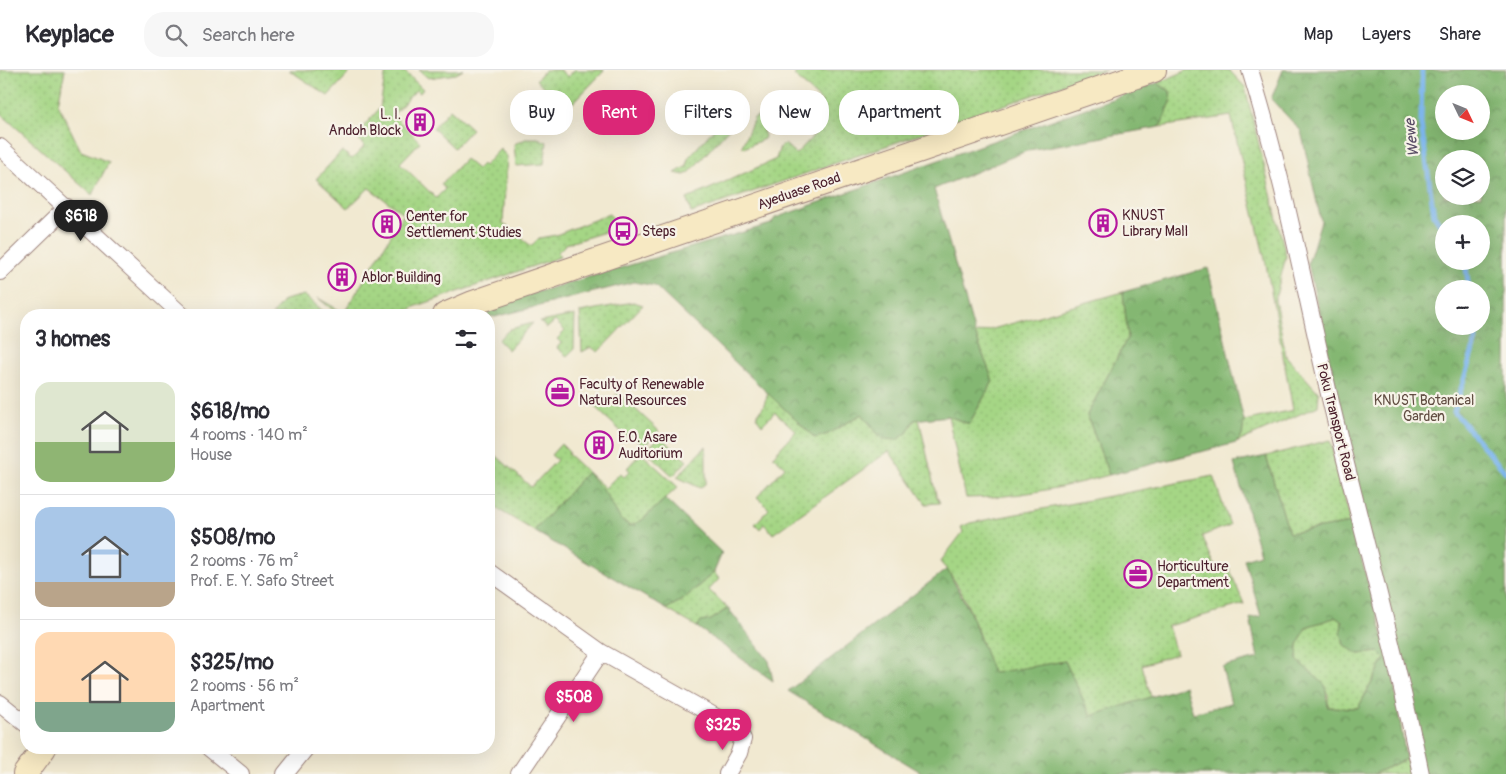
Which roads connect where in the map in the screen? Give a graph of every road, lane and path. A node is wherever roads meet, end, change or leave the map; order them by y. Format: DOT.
graph roads {
  1 [pos="1154,70"];
  2 [pos="1250,70"];
  3 [pos="0,147"];
  4 [pos="67,207"];
  5 [pos="0,272"];
  6 [pos="176,309"];
  7 [pos="459,309"];
  8 [pos="495,576"];
  9 [pos="601,652"];
  10 [pos="0,703"];
  11 [pos="20,719"];
  12 [pos="40,754"];
  13 [pos="217,754"];
  14 [pos="301,754"];
  15 [pos="25,774"];
  16 [pos="241,774"];
  17 [pos="286,774"];
  18 [pos="519,774"];
  19 [pos="727,774"];
  20 [pos="1421,774"];
  1 -- 7 [label="street, Ayeduase Road"];
  2 -- 20 [label="street, Poku Transport Road"];
  3 -- 4 [label="street"];
  4 -- 5 [label="street"];
  4 -- 6 [label="street"];
  8 -- 9 [label="street"];
  9 -- 18 [label="street"];
  9 -- 19 [label="street"];
  10 -- 11 [label="street"];
  12 -- 15 [label="street"];
  13 -- 16 [label="street"];
  14 -- 17 [label="street"];
}
